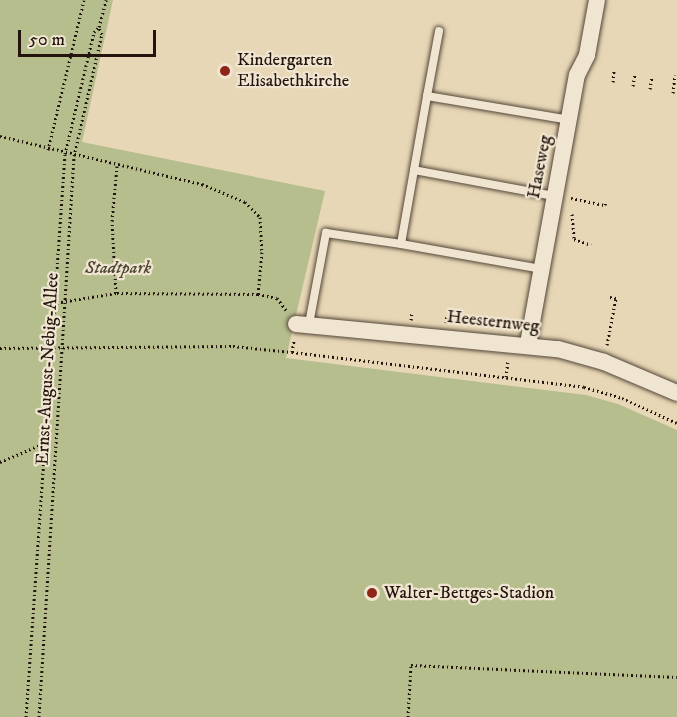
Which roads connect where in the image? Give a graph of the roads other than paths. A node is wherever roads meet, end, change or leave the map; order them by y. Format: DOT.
graph roads {
  1 [pos="597,0"];
  2 [pos="439,31"];
  3 [pos="427,96"];
  4 [pos="570,120"];
  5 [pos="414,170"];
  6 [pos="554,196"];
  7 [pos="401,244"];
  8 [pos="541,269"];
  9 [pos="303,324"];
  10 [pos="528,344"];
  11 [pos="677,393"];
  1 -- 4 [label="street, Haseweg"];
  2 -- 3 [label="lane"];
  3 -- 4 [label="lane"];
  3 -- 5 [label="lane"];
  4 -- 6 [label="street, Haseweg"];
  5 -- 6 [label="lane"];
  5 -- 7 [label="lane"];
  6 -- 8 [label="street, Haseweg"];
  7 -- 8 [label="lane"];
  7 -- 9 [label="lane"];
  8 -- 10 [label="street, Haseweg"];
  9 -- 10 [label="street, Heesternweg"];
  10 -- 11 [label="street, Heesternweg"];
}
